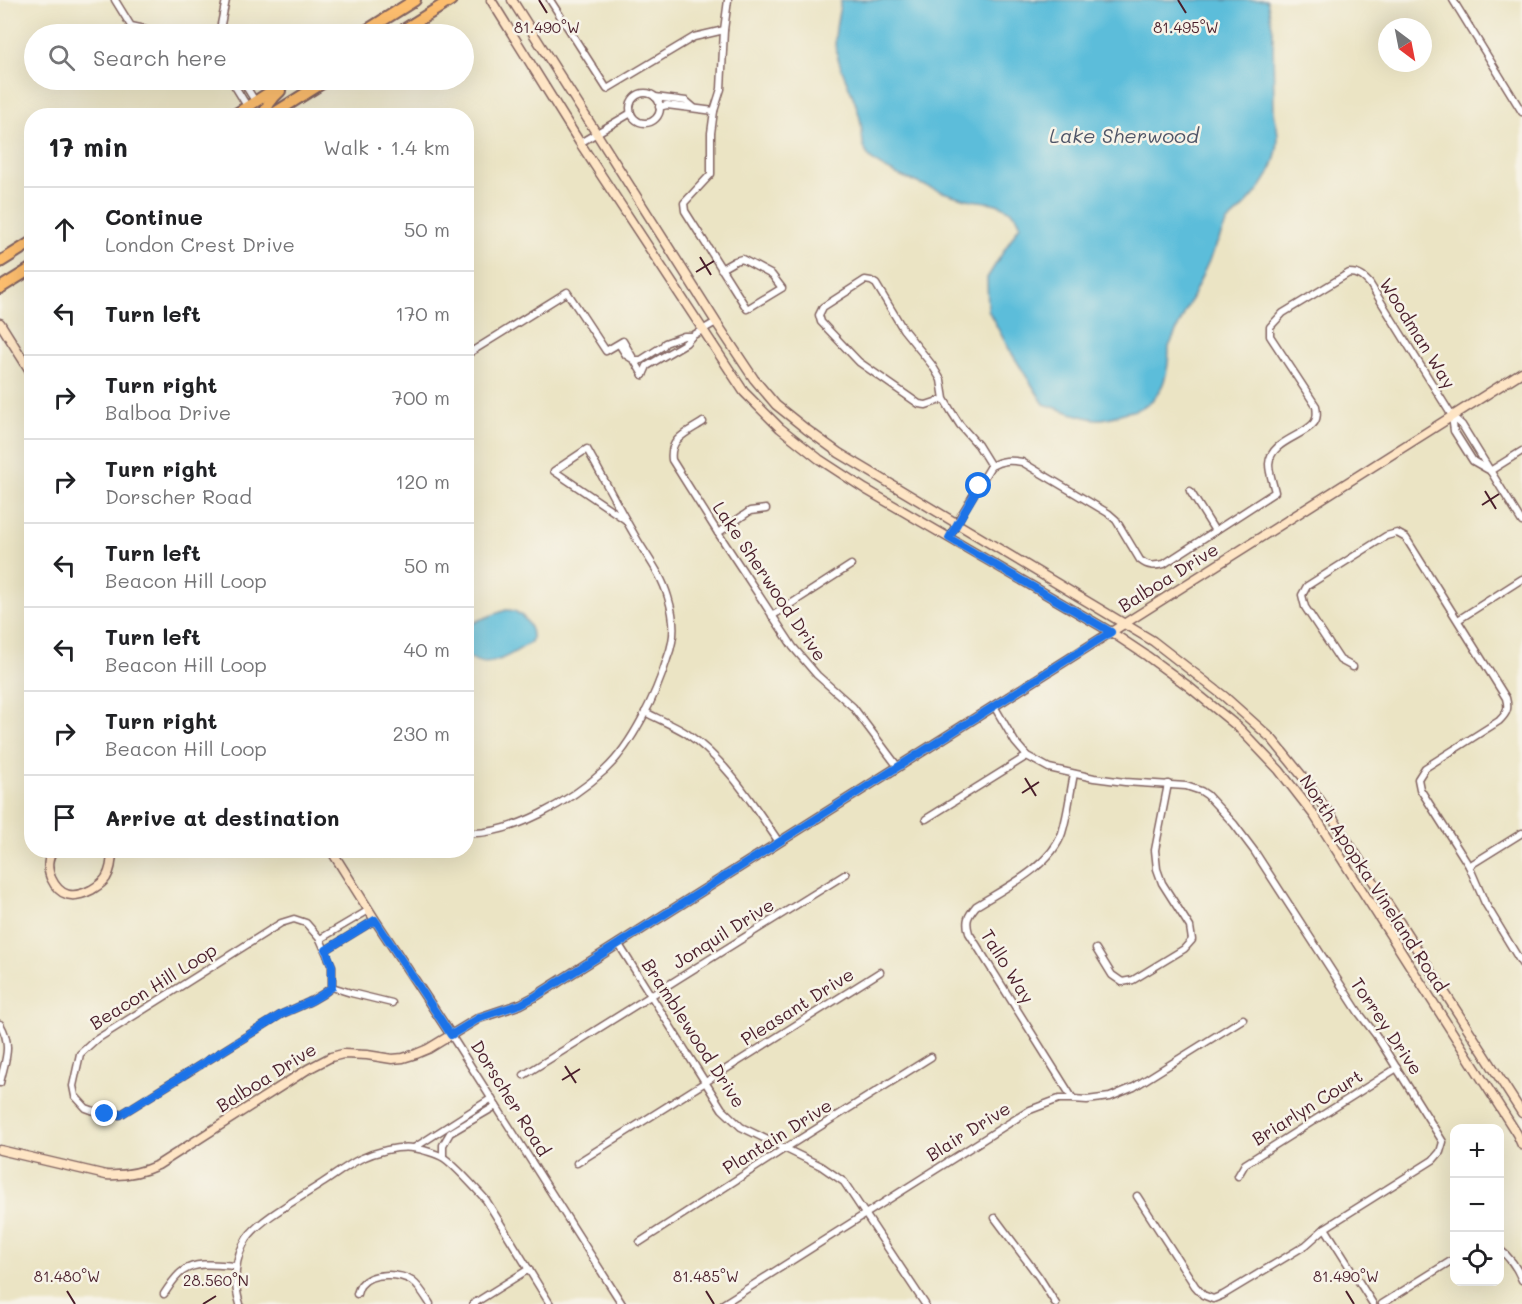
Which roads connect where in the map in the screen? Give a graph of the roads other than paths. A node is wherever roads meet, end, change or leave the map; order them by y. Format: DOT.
graph roads {
  1 [pos="115,0"];
  2 [pos="226,0"];
  3 [pos="415,0"];
  4 [pos="451,0"];
  5 [pos="491,0"];
  6 [pos="512,0"];
  7 [pos="550,0"];
  8 [pos="728,0"];
  9 [pos="1453,0"];
  10 [pos="130,24"];
  11 [pos="221,24"];
  12 [pos="377,24"];
  13 [pos="413,24"];
  14 [pos="724,30"];
  15 [pos="238,90"];
  16 [pos="245,90"];
  17 [pos="277,90"];
  18 [pos="281,90"];
  19 [pos="311,90"];
  20 [pos="655,97"];
  21 [pos="659,107"];
  22 [pos="251,108"];
  23 [pos="267,108"];
  24 [pos="283,108"];
  25 [pos="694,108"];
  26 [pos="714,111"];
  27 [pos="1522,112"];
  28 [pos="631,114"];
  29 [pos="596,133"];
  30 [pos="580,143"];
  31 [pos="24,247"];
  32 [pos="0,262"];
  33 [pos="721,269"];
  34 [pos="24,273"];
  35 [pos="0,288"];
  36 [pos="716,322"];
  37 [pos="0,323"];
  38 [pos="703,330"];
  39 [pos="692,336"];
  40 [pos="474,350"];
  41 [pos="634,360"];
  42 [pos="24,361"];
  43 [pos="1522,372"];
  44 [pos="944,399"];
  45 [pos="1452,416"];
  46 [pos="703,422"];
  47 [pos="1522,451"];
  48 [pos="991,466"];
  49 [pos="1491,471"];
  50 [pos="1190,491"];
  51 [pos="766,509"];
  52 [pos="626,520"];
  53 [pos="1522,522"];
  54 [pos="956,524"];
  55 [pos="1215,531"];
  56 [pos="718,533"];
  57 [pos="949,538"];
  58 [pos="851,566"];
  59 [pos="1522,579"];
  60 [pos="772,616"];
  61 [pos="1458,620"];
  62 [pos="1125,623"];
  63 [pos="1111,632"];
  64 [pos="1353,667"];
  65 [pos="993,706"];
  66 [pos="645,712"];
  67 [pos="1028,756"];
  68 [pos="898,767"];
  69 [pos="1074,774"];
  70 [pos="1168,784"];
  71 [pos="926,819"];
  72 [pos="474,833"];
  73 [pos="1522,833"];
  74 [pos="779,842"];
  75 [pos="49,858"];
  76 [pos="111,858"];
  77 [pos="336,858"];
  78 [pos="1469,866"];
  79 [pos="846,874"];
  80 [pos="369,910"];
  81 [pos="375,920"];
  82 [pos="320,939"];
  83 [pos="618,943"];
  84 [pos="1096,949"];
  85 [pos="326,950"];
  86 [pos="1522,964"];
  87 [pos="880,972"];
  88 [pos="332,987"];
  89 [pos="651,996"];
  90 [pos="392,1003"];
  91 [pos="1243,1019"];
  92 [pos="0,1024"];
  93 [pos="451,1035"];
  94 [pos="931,1057"];
  95 [pos="1397,1068"];
  96 [pos="524,1075"];
  97 [pos="705,1082"];
  98 [pos="0,1083"];
  99 [pos="492,1098"];
  100 [pos="1073,1099"];
  101 [pos="496,1106"];
  102 [pos="1522,1113"];
  103 [pos="1519,1132"];
  104 [pos="1522,1145"];
  105 [pos="414,1148"];
  106 [pos="784,1149"];
  107 [pos="0,1150"];
  108 [pos="443,1157"];
  109 [pos="577,1163"];
  110 [pos="1238,1176"];
  111 [pos="1137,1196"];
  112 [pos="866,1213"];
  113 [pos="995,1218"];
  114 [pos="1325,1228"];
  115 [pos="640,1242"];
  116 [pos="1504,1253"];
  117 [pos="1450,1262"];
  118 [pos="236,1266"];
  119 [pos="529,1269"];
  120 [pos="1522,1280"];
  121 [pos="164,1294"];
  122 [pos="357,1294"];
  123 [pos="240,1304"];
  124 [pos="430,1304"];
  125 [pos="473,1304"];
  126 [pos="550,1304"];
  127 [pos="622,1304"];
  128 [pos="723,1304"];
  129 [pos="925,1304"];
  130 [pos="1056,1304"];
  131 [pos="1373,1304"];
  132 [pos="1383,1304"];
  1 -- 10 [label="street"];
  2 -- 11 [label="street"];
  3 -- 12 [label="highway"];
  4 -- 13 [label="highway"];
  5 -- 30 [label="street, North Apopka Vineland Road"];
  6 -- 29 [label="street, North Apopka Vineland Road"];
  7 -- 14 [label="street"];
  8 -- 14 [label="street"];
  9 -- 27 [label="street"];
  14 -- 26 [label="street"];
  15 -- 22 [label="street"];
  16 -- 22 [label="street"];
  17 -- 22 [label="highway"];
  18 -- 23 [label="highway"];
  19 -- 24 [label="highway"];
  20 -- 21 [label="street"];
  20 -- 25 [label="street"];
  20 -- 28 [label="street"];
  21 -- 25 [label="street"];
  21 -- 28 [label="street"];
  25 -- 26 [label="street"];
  26 -- 33 [label="street"];
  28 -- 29 [label="street"];
  29 -- 30 [label="street"];
  29 -- 36 [label="street, North Apopka Vineland Road"];
  30 -- 38 [label="street, North Apopka Vineland Road"];
  31 -- 32 [label="highway"];
  33 -- 33 [label="street"];
  34 -- 35 [label="highway"];
  36 -- 38 [label="street"];
  36 -- 54 [label="street, North Apopka Vineland Road"];
  37 -- 42 [label="street"];
  38 -- 39 [label="street"];
  38 -- 57 [label="street, North Apopka Vineland Road"];
  39 -- 41 [label="street"];
  39 -- 41 [label="street"];
  40 -- 41 [label="street"];
  43 -- 45 [label="street, Balboa Drive"];
  44 -- 44 [label="street"];
  44 -- 48 [label="street"];
  45 -- 49 [label="street, Woodman Way"];
  45 -- 55 [label="street, Woodman Way"];
  45 -- 62 [label="street, Balboa Drive"];
  46 -- 56 [label="street, Lake Sherwood Drive"];
  47 -- 49 [label="street"];
  48 -- 54 [label="street"];
  48 -- 55 [label="street"];
  49 -- 53 [label="street, Woodman Way"];
  50 -- 55 [label="street"];
  51 -- 56 [label="street"];
  52 -- 52 [label="street"];
  52 -- 66 [label="street"];
  54 -- 57 [label="street"];
  54 -- 62 [label="street, North Apopka Vineland Road"];
  56 -- 60 [label="street, Lake Sherwood Drive"];
  57 -- 63 [label="street, North Apopka Vineland Road"];
  58 -- 60 [label="street"];
  59 -- 61 [label="street"];
  60 -- 68 [label="street, Lake Sherwood Drive"];
  61 -- 64 [label="street"];
  61 -- 78 [label="street"];
  62 -- 63 [label="street, Balboa Drive"];
  62 -- 102 [label="street, North Apopka Vineland Road"];
  63 -- 65 [label="street, Balboa Drive"];
  63 -- 103 [label="street, North Apopka Vineland Road"];
  65 -- 67 [label="street, Torrey Drive"];
  65 -- 68 [label="street, Balboa Drive"];
  66 -- 72 [label="street"];
  66 -- 74 [label="street"];
  67 -- 69 [label="street, Torrey Drive"];
  67 -- 71 [label="street"];
  68 -- 74 [label="street, Balboa Drive"];
  69 -- 70 [label="street, Torrey Drive"];
  69 -- 100 [label="street, Tallo Way"];
  70 -- 84 [label="street"];
  70 -- 95 [label="street, Torrey Drive"];
  73 -- 78 [label="street"];
  74 -- 83 [label="street, Balboa Drive"];
  75 -- 76 [label="street"];
  77 -- 80 [label="street, Dorscher Road"];
  78 -- 86 [label="street"];
  79 -- 89 [label="street, Jonquil Drive"];
  80 -- 81 [label="street, Dorscher Road"];
  80 -- 82 [label="street"];
  81 -- 85 [label="street"];
  81 -- 93 [label="street, Dorscher Road"];
  82 -- 85 [label="street, Beacon Hill Loop"];
  82 -- 88 [label="street, Beacon Hill Loop"];
  83 -- 89 [label="street, Bramblewood Drive"];
  83 -- 93 [label="street, Balboa Drive"];
  85 -- 88 [label="street, Beacon Hill Loop"];
  87 -- 97 [label="street, Pleasant Drive"];
  88 -- 90 [label="street"];
  89 -- 96 [label="street, Jonquil Drive"];
  89 -- 97 [label="street, Bramblewood Drive"];
  91 -- 100 [label="street, Blair Drive"];
  92 -- 98 [label="street"];
  93 -- 99 [label="street, Dorscher Road"];
  93 -- 107 [label="street, Balboa Drive"];
  94 -- 106 [label="street, Plantain Drive"];
  95 -- 110 [label="street, Briarlyn Court"];
  95 -- 114 [label="street, Torrey Drive"];
  97 -- 106 [label="street, Bramblewood Drive"];
  97 -- 109 [label="street, Pleasant Drive"];
  99 -- 101 [label="street, Dorscher Road"];
  99 -- 105 [label="street"];
  100 -- 112 [label="street, Blair Drive"];
  101 -- 108 [label="street"];
  101 -- 127 [label="street, Dorscher Road"];
  103 -- 104 [label="street, North Apopka Vineland Road"];
  105 -- 108 [label="street"];
  105 -- 118 [label="street"];
  106 -- 112 [label="street, Bramblewood Drive"];
  106 -- 115 [label="street, Plantain Drive"];
  108 -- 119 [label="street"];
  111 -- 114 [label="street, Torrey Drive"];
  112 -- 128 [label="street, Blair Drive"];
  112 -- 129 [label="street, Bramblewood Drive"];
  113 -- 130 [label="street"];
  114 -- 131 [label="street"];
  116 -- 120 [label="street"];
  117 -- 132 [label="street"];
  118 -- 121 [label="street"];
  118 -- 123 [label="street"];
  119 -- 125 [label="street"];
  119 -- 126 [label="street"];
  122 -- 124 [label="street"];
}
